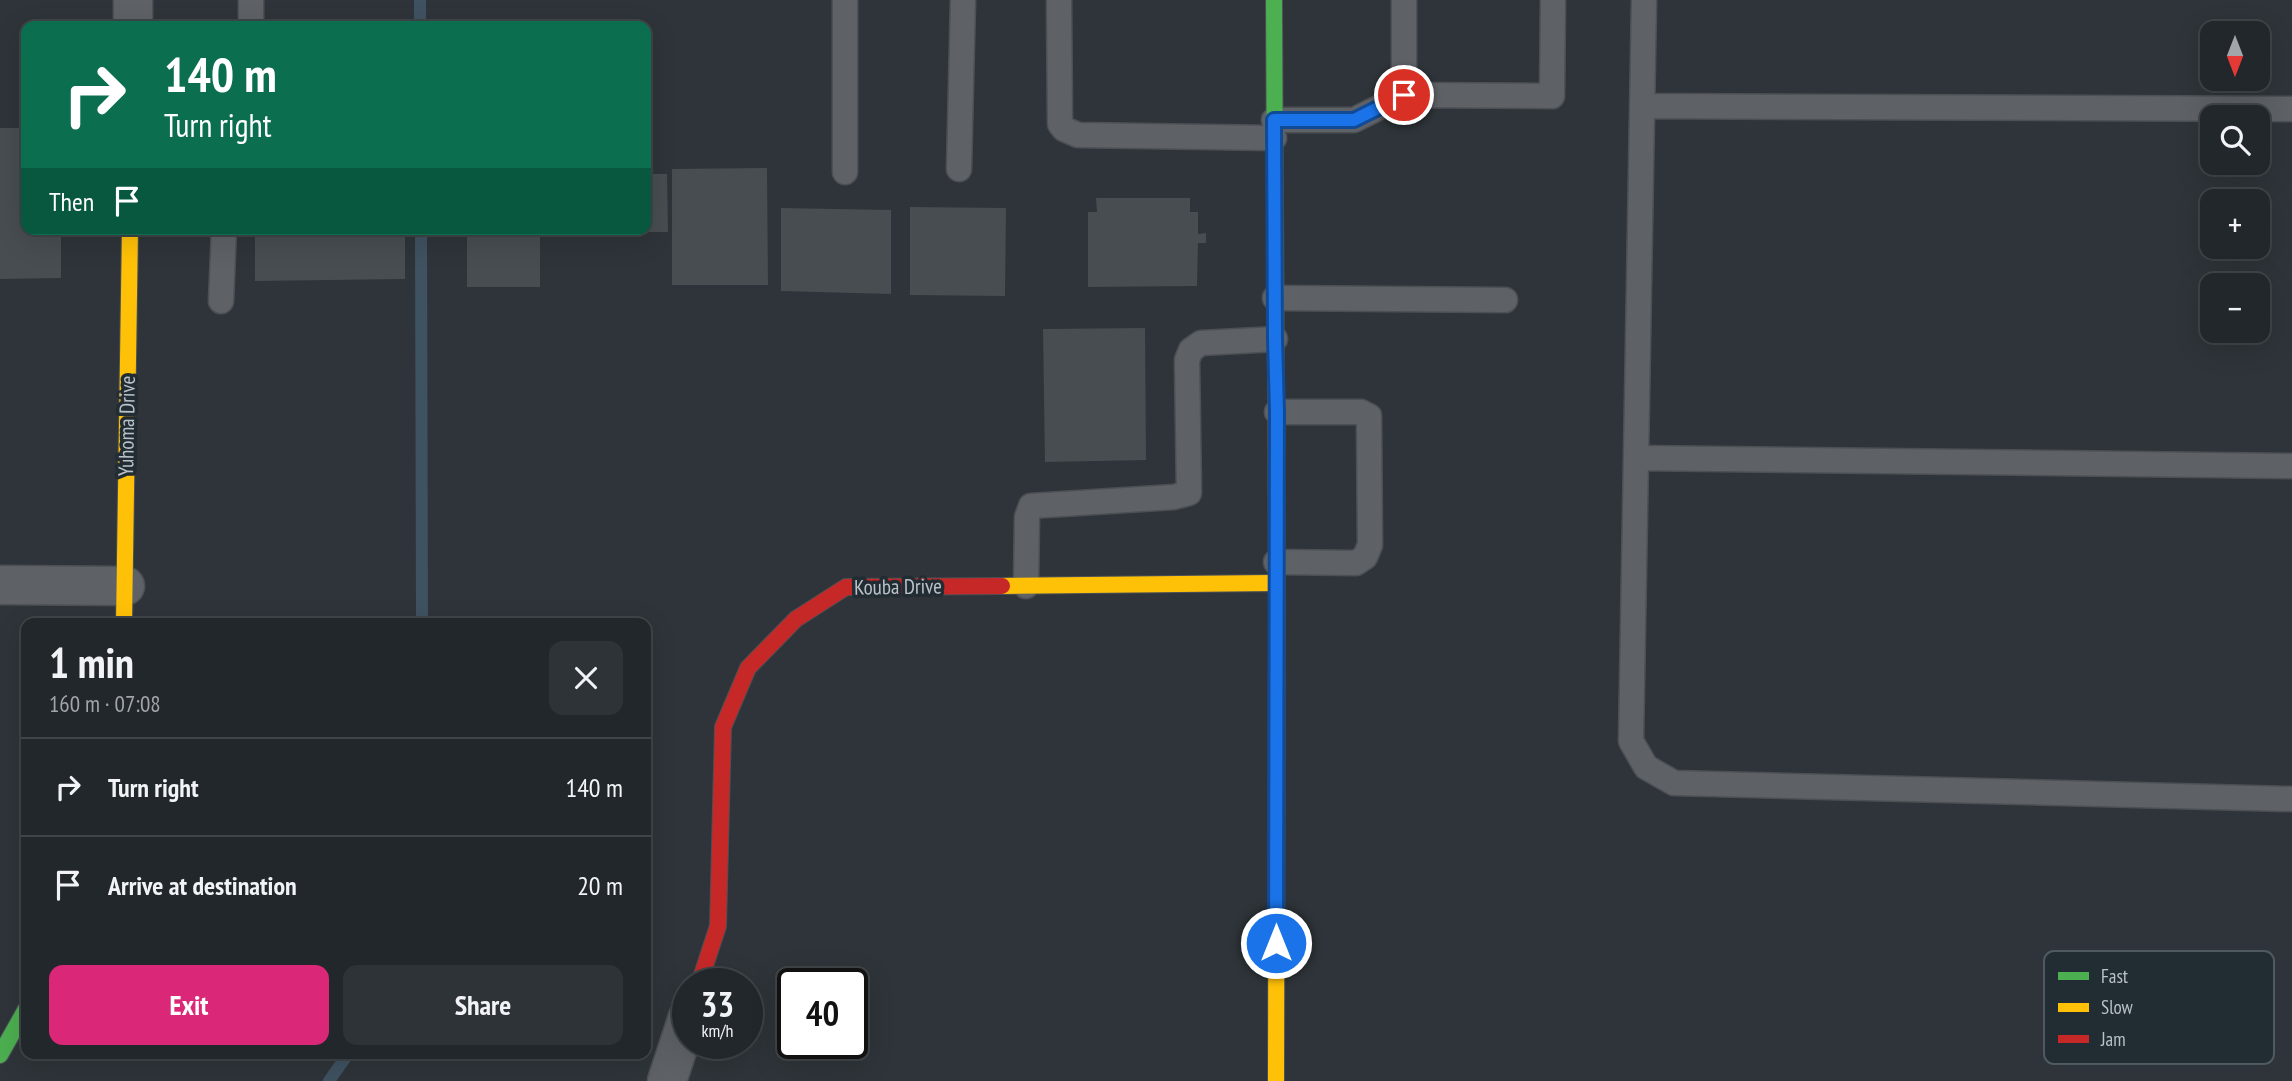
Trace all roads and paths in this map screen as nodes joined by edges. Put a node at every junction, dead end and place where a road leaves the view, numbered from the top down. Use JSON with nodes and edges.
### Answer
{"nodes":[{"id":1,"x":133,"y":0,"type":"edge"},
{"id":2,"x":251,"y":0,"type":"edge"},
{"id":3,"x":845,"y":0,"type":"edge"},
{"id":4,"x":963,"y":0,"type":"edge"},
{"id":5,"x":1059,"y":0,"type":"edge"},
{"id":6,"x":1274,"y":0,"type":"edge"},
{"id":7,"x":1404,"y":0,"type":"edge"},
{"id":8,"x":1553,"y":0,"type":"edge"},
{"id":9,"x":1644,"y":0,"type":"edge"},
{"id":10,"x":133,"y":21,"type":"edge"},
{"id":11,"x":251,"y":21,"type":"edge"},
{"id":12,"x":1404,"y":95,"type":"junction"},
{"id":13,"x":1642,"y":106,"type":"junction"},
{"id":14,"x":2292,"y":109,"type":"edge"},
{"id":15,"x":1274,"y":129,"type":"junction"},
{"id":16,"x":959,"y":169,"type":"dead end"},
{"id":17,"x":845,"y":172,"type":"dead end"},
{"id":18,"x":130,"y":235,"type":"edge"},
{"id":19,"x":224,"y":235,"type":"edge"},
{"id":20,"x":1275,"y":298,"type":"junction"},
{"id":21,"x":1505,"y":300,"type":"dead end"},
{"id":22,"x":221,"y":301,"type":"dead end"},
{"id":23,"x":1275,"y":339,"type":"junction"},
{"id":24,"x":1277,"y":412,"type":"junction"},
{"id":25,"x":1636,"y":458,"type":"junction"},
{"id":26,"x":2292,"y":466,"type":"edge"},
{"id":27,"x":1276,"y":573,"type":"junction"},
{"id":28,"x":0,"y":585,"type":"edge"},
{"id":29,"x":125,"y":586,"type":"junction"},
{"id":30,"x":1026,"y":586,"type":"junction"},
{"id":31,"x":124,"y":618,"type":"edge"},
{"id":32,"x":2292,"y":799,"type":"edge"},
{"id":33,"x":704,"y":968,"type":"edge"},
{"id":34,"x":21,"y":1018,"type":"edge"},
{"id":35,"x":0,"y":1055,"type":"edge"},
{"id":36,"x":674,"y":1059,"type":"edge"},
{"id":37,"x":667,"y":1081,"type":"edge"},
{"id":38,"x":1276,"y":1081,"type":"edge"}],
"edges":[{"from":1,"to":10,"type":"street"},
{"from":2,"to":11,"type":"lane"},
{"from":3,"to":17,"type":"lane"},
{"from":4,"to":16,"type":"lane"},
{"from":5,"to":15,"type":"lane"},
{"from":6,"to":15,"type":"street"},
{"from":7,"to":12,"type":"lane"},
{"from":8,"to":12,"type":"lane"},
{"from":9,"to":13,"type":"lane"},
{"from":12,"to":15,"type":"lane"},
{"from":13,"to":14,"type":"lane"},
{"from":13,"to":25,"type":"lane"},
{"from":15,"to":20,"type":"street"},
{"from":18,"to":29,"type":"street","name":"Yuhoma Drive"},
{"from":19,"to":22,"type":"lane"},
{"from":20,"to":21,"type":"lane"},
{"from":20,"to":23,"type":"street"},
{"from":23,"to":24,"type":"street"},
{"from":23,"to":30,"type":"lane"},
{"from":24,"to":27,"type":"street"},
{"from":24,"to":27,"type":"lane"},
{"from":25,"to":26,"type":"lane"},
{"from":25,"to":32,"type":"lane"},
{"from":27,"to":30,"type":"street","name":"Kouba Drive"},
{"from":27,"to":38,"type":"street"},
{"from":28,"to":29,"type":"street"},
{"from":29,"to":31,"type":"street","name":"Yuhoma Drive"},
{"from":30,"to":33,"type":"street","name":"Kouba Drive"},
{"from":34,"to":35,"type":"street"},
{"from":36,"to":37,"type":"street"}]}
